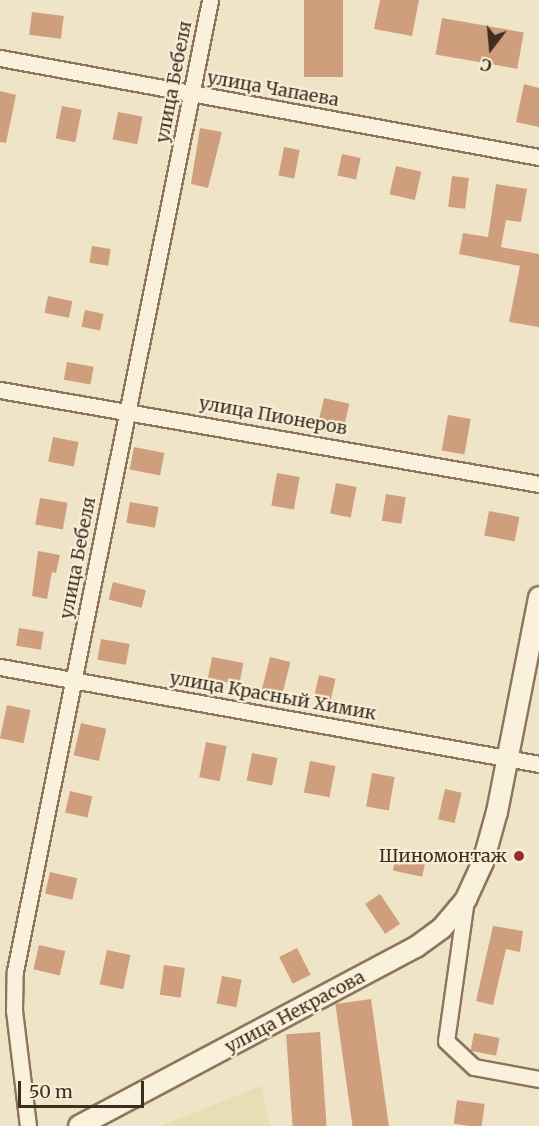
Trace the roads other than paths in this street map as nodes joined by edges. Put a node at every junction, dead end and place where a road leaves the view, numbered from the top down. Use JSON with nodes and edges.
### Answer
{"nodes":[{"id":1,"x":210,"y":0,"type":"edge"},
{"id":2,"x":0,"y":58,"type":"edge"},
{"id":3,"x":191,"y":93,"type":"junction"},
{"id":4,"x":539,"y":157,"type":"edge"},
{"id":5,"x":0,"y":390,"type":"edge"},
{"id":6,"x":128,"y":410,"type":"junction"},
{"id":7,"x":539,"y":484,"type":"edge"},
{"id":8,"x":539,"y":597,"type":"edge"},
{"id":9,"x":0,"y":668,"type":"edge"},
{"id":10,"x":73,"y":680,"type":"junction"},
{"id":11,"x":507,"y":758,"type":"junction"},
{"id":12,"x":539,"y":764,"type":"edge"},
{"id":13,"x":465,"y":899,"type":"junction"},
{"id":14,"x":7,"y":1009,"type":"edge"},
{"id":15,"x":539,"y":1079,"type":"edge"},
{"id":16,"x":28,"y":1126,"type":"edge"},
{"id":17,"x":79,"y":1126,"type":"edge"}],
"edges":[{"from":1,"to":3,"type":"street","name":"улица Бебеля"},
{"from":2,"to":3,"type":"street","name":"улица Чапаева"},
{"from":3,"to":4,"type":"street","name":"улица Чапаева"},
{"from":3,"to":6,"type":"street","name":"улица Бебеля"},
{"from":5,"to":6,"type":"street","name":"улица Пионеров"},
{"from":6,"to":7,"type":"street","name":"улица Пионеров"},
{"from":6,"to":10,"type":"street","name":"улица Бебеля"},
{"from":8,"to":11,"type":"street","name":"улица Некрасова"},
{"from":9,"to":10,"type":"street","name":"улица Красный Химик"},
{"from":10,"to":11,"type":"street","name":"улица Красный Химик"},
{"from":10,"to":14,"type":"street","name":"улица Бебеля"},
{"from":11,"to":12,"type":"street","name":"улица Красный Химик"},
{"from":11,"to":13,"type":"street","name":"улица Некрасова"},
{"from":13,"to":15,"type":"street","name":"улица Некрасова"},
{"from":13,"to":17,"type":"street","name":"улица Некрасова"},
{"from":14,"to":16,"type":"street","name":"улица Бебеля"}]}
